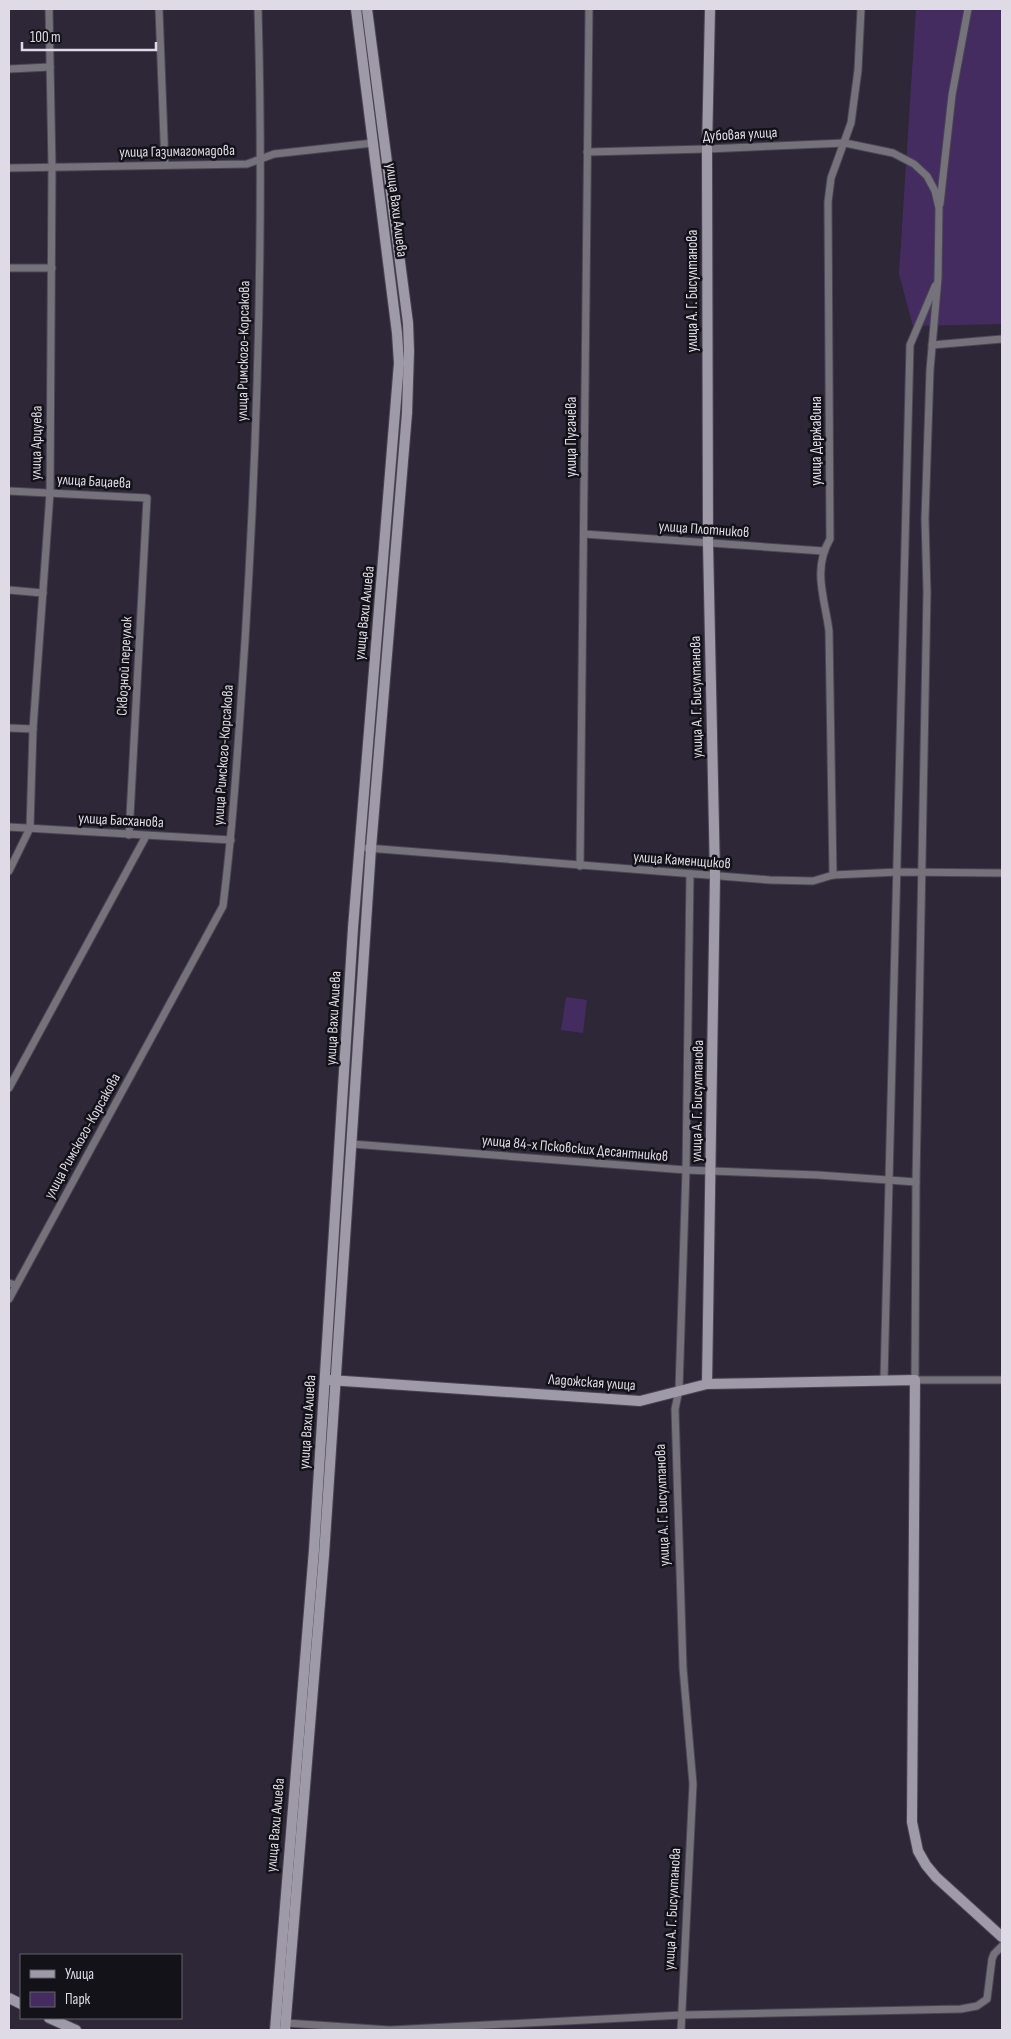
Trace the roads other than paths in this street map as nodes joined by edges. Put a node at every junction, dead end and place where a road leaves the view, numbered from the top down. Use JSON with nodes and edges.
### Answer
{"nodes":[{"id":1,"x":49,"y":9,"type":"edge"},
{"id":2,"x":159,"y":9,"type":"edge"},
{"id":3,"x":258,"y":9,"type":"edge"},
{"id":4,"x":356,"y":9,"type":"edge"},
{"id":5,"x":367,"y":9,"type":"edge"},
{"id":6,"x":589,"y":9,"type":"edge"},
{"id":7,"x":710,"y":9,"type":"edge"},
{"id":8,"x":861,"y":9,"type":"edge"},
{"id":9,"x":968,"y":9,"type":"edge"},
{"id":10,"x":50,"y":66,"type":"junction"},
{"id":11,"x":9,"y":69,"type":"edge"},
{"id":12,"x":373,"y":143,"type":"junction"},
{"id":13,"x":845,"y":143,"type":"junction"},
{"id":14,"x":707,"y":150,"type":"junction"},
{"id":15,"x":587,"y":152,"type":"junction"},
{"id":16,"x":261,"y":158,"type":"junction"},
{"id":17,"x":165,"y":165,"type":"junction"},
{"id":18,"x":52,"y":167,"type":"junction"},
{"id":19,"x":9,"y":168,"type":"edge"},
{"id":20,"x":939,"y":208,"type":"junction"},
{"id":21,"x":9,"y":268,"type":"edge"},
{"id":22,"x":52,"y":268,"type":"junction"},
{"id":23,"x":938,"y":278,"type":"junction"},
{"id":24,"x":1002,"y":339,"type":"edge"},
{"id":25,"x":932,"y":345,"type":"junction"},
{"id":26,"x":9,"y":491,"type":"edge"},
{"id":27,"x":50,"y":493,"type":"junction"},
{"id":28,"x":147,"y":498,"type":"joint"},
{"id":29,"x":584,"y":534,"type":"junction"},
{"id":30,"x":708,"y":543,"type":"junction"},
{"id":31,"x":822,"y":551,"type":"junction"},
{"id":32,"x":9,"y":590,"type":"edge"},
{"id":33,"x":43,"y":592,"type":"junction"},
{"id":34,"x":9,"y":728,"type":"edge"},
{"id":35,"x":33,"y":729,"type":"junction"},
{"id":36,"x":9,"y":827,"type":"edge"},
{"id":37,"x":30,"y":828,"type":"junction"},
{"id":38,"x":129,"y":835,"type":"junction"},
{"id":39,"x":146,"y":836,"type":"junction"},
{"id":40,"x":232,"y":840,"type":"junction"},
{"id":41,"x":360,"y":847,"type":"junction"},
{"id":42,"x":371,"y":848,"type":"junction"},
{"id":43,"x":580,"y":866,"type":"junction"},
{"id":44,"x":9,"y":871,"type":"edge"},
{"id":45,"x":898,"y":872,"type":"junction"},
{"id":46,"x":922,"y":872,"type":"junction"},
{"id":47,"x":1002,"y":873,"type":"edge"},
{"id":48,"x":690,"y":874,"type":"junction"},
{"id":49,"x":834,"y":875,"type":"junction"},
{"id":50,"x":715,"y":876,"type":"junction"},
{"id":51,"x":9,"y":1088,"type":"edge"},
{"id":52,"x":352,"y":1144,"type":"junction"},
{"id":53,"x":686,"y":1170,"type":"junction"},
{"id":54,"x":712,"y":1171,"type":"junction"},
{"id":55,"x":890,"y":1180,"type":"junction"},
{"id":56,"x":916,"y":1182,"type":"junction"},
{"id":57,"x":12,"y":1284,"type":"edge"},
{"id":58,"x":9,"y":1298,"type":"edge"},
{"id":59,"x":884,"y":1380,"type":"junction"},
{"id":60,"x":916,"y":1380,"type":"junction"},
{"id":61,"x":1002,"y":1380,"type":"edge"},
{"id":62,"x":330,"y":1381,"type":"junction"},
{"id":63,"x":707,"y":1384,"type":"junction"},
{"id":64,"x":679,"y":1390,"type":"junction"},
{"id":65,"x":1002,"y":1937,"type":"edge"},
{"id":66,"x":1002,"y":1946,"type":"edge"},
{"id":67,"x":682,"y":2015,"type":"junction"},
{"id":68,"x":51,"y":2019,"type":"edge"},
{"id":69,"x":286,"y":2026,"type":"edge"},
{"id":70,"x":76,"y":2030,"type":"edge"},
{"id":71,"x":275,"y":2030,"type":"edge"},
{"id":72,"x":681,"y":2030,"type":"edge"}],
"edges":[{"from":1,"to":10,"type":"street","name":"улица Арцуева"},
{"from":2,"to":17,"type":"street"},
{"from":3,"to":16,"type":"street","name":"улица Римского-Корсакова"},
{"from":4,"to":12,"type":"main road","name":"улица Вахи Алиева"},
{"from":5,"to":42,"type":"main road","name":"улица Вахи Алиева"},
{"from":6,"to":15,"type":"street","name":"улица Пугачёва"},
{"from":7,"to":14,"type":"main road","name":"улица А. Г. Бисултанова"},
{"from":8,"to":13,"type":"street","name":"улица Державина"},
{"from":9,"to":20,"type":"street"},
{"from":10,"to":11,"type":"street"},
{"from":10,"to":18,"type":"street","name":"улица Арцуева"},
{"from":12,"to":16,"type":"street","name":"улица Газимагомадова"},
{"from":12,"to":41,"type":"main road","name":"улица Вахи Алиева"},
{"from":13,"to":14,"type":"street","name":"Дубовая улица"},
{"from":13,"to":20,"type":"street","name":"Дубовая улица"},
{"from":13,"to":31,"type":"street","name":"улица Державина"},
{"from":14,"to":15,"type":"street","name":"Дубовая улица"},
{"from":14,"to":30,"type":"main road","name":"улица А. Г. Бисултанова"},
{"from":15,"to":29,"type":"street","name":"улица Пугачёва"},
{"from":16,"to":17,"type":"street","name":"улица Газимагомадова"},
{"from":16,"to":40,"type":"street","name":"улица Римского-Корсакова"},
{"from":17,"to":18,"type":"street","name":"улица Газимагомадова"},
{"from":18,"to":19,"type":"street","name":"улица Газимагомадова"},
{"from":18,"to":22,"type":"street","name":"улица Арцуева"},
{"from":20,"to":23,"type":"street"},
{"from":21,"to":22,"type":"street"},
{"from":22,"to":27,"type":"street","name":"улица Арцуева"},
{"from":23,"to":25,"type":"street"},
{"from":23,"to":45,"type":"street"},
{"from":24,"to":25,"type":"street"},
{"from":25,"to":46,"type":"street"},
{"from":26,"to":27,"type":"street","name":"улица Бацаева"},
{"from":27,"to":28,"type":"street","name":"улица Бацаева"},
{"from":27,"to":33,"type":"street","name":"улица Арцуева"},
{"from":28,"to":38,"type":"street","name":"Сквозной переулок"},
{"from":29,"to":30,"type":"street","name":"улица Плотников"},
{"from":29,"to":43,"type":"street","name":"улица Пугачёва"},
{"from":30,"to":31,"type":"street","name":"улица Плотников"},
{"from":30,"to":50,"type":"main road","name":"улица А. Г. Бисултанова"},
{"from":31,"to":49,"type":"street","name":"улица Державина"},
{"from":32,"to":33,"type":"street"},
{"from":33,"to":35,"type":"street","name":"улица Арцуева"},
{"from":34,"to":35,"type":"street"},
{"from":35,"to":37,"type":"street","name":"улица Арцуева"},
{"from":36,"to":37,"type":"street","name":"улица Басханова"},
{"from":37,"to":38,"type":"street","name":"улица Басханова"},
{"from":37,"to":44,"type":"street","name":"улица Арцуева"},
{"from":38,"to":39,"type":"street","name":"улица Басханова"},
{"from":39,"to":40,"type":"street","name":"улица Басханова"},
{"from":39,"to":51,"type":"street"},
{"from":40,"to":57,"type":"street","name":"улица Римского-Корсакова"},
{"from":41,"to":42,"type":"street","name":"улица Каменщиков"},
{"from":41,"to":62,"type":"main road","name":"улица Вахи Алиева"},
{"from":42,"to":43,"type":"street","name":"улица Каменщиков"},
{"from":42,"to":52,"type":"main road","name":"улица Вахи Алиева"},
{"from":43,"to":48,"type":"street","name":"улица Каменщиков"},
{"from":45,"to":46,"type":"street","name":"улица Каменщиков"},
{"from":45,"to":49,"type":"street","name":"улица Каменщиков"},
{"from":45,"to":55,"type":"street"},
{"from":46,"to":47,"type":"street","name":"улица Каменщиков"},
{"from":46,"to":56,"type":"street"},
{"from":48,"to":50,"type":"street","name":"улица Каменщиков"},
{"from":48,"to":53,"type":"street","name":"улица А. Г. Бисултанова"},
{"from":49,"to":50,"type":"street","name":"улица Каменщиков"},
{"from":50,"to":54,"type":"main road","name":"улица А. Г. Бисултанова"},
{"from":52,"to":53,"type":"street","name":"улица 84-х Псковских Десантников"},
{"from":52,"to":62,"type":"main road","name":"улица Вахи Алиева"},
{"from":53,"to":54,"type":"street","name":"улица 84-х Псковских Десантников"},
{"from":53,"to":64,"type":"street","name":"улица А. Г. Бисултанова"},
{"from":54,"to":55,"type":"street","name":"улица 84-х Псковских Десантников"},
{"from":54,"to":63,"type":"main road","name":"улица А. Г. Бисултанова"},
{"from":55,"to":56,"type":"street","name":"улица 84-х Псковских Десантников"},
{"from":55,"to":59,"type":"street"},
{"from":56,"to":60,"type":"street"},
{"from":57,"to":58,"type":"street","name":"улица Римского-Корсакова"},
{"from":59,"to":60,"type":"main road","name":"Ладожская улица"},
{"from":59,"to":63,"type":"main road","name":"Ладожская улица"},
{"from":60,"to":61,"type":"street"},
{"from":60,"to":65,"type":"main road"},
{"from":62,"to":64,"type":"main road","name":"Ладожская улица"},
{"from":62,"to":69,"type":"main road","name":"улица Вахи Алиева"},
{"from":62,"to":71,"type":"main road","name":"улица Вахи Алиева"},
{"from":63,"to":64,"type":"main road","name":"Ладожская улица"},
{"from":64,"to":67,"type":"street","name":"улица А. Г. Бисултанова"},
{"from":66,"to":67,"type":"street"},
{"from":67,"to":69,"type":"street"},
{"from":67,"to":72,"type":"street","name":"улица А. Г. Бисултанова"},
{"from":68,"to":70,"type":"main road"}]}
